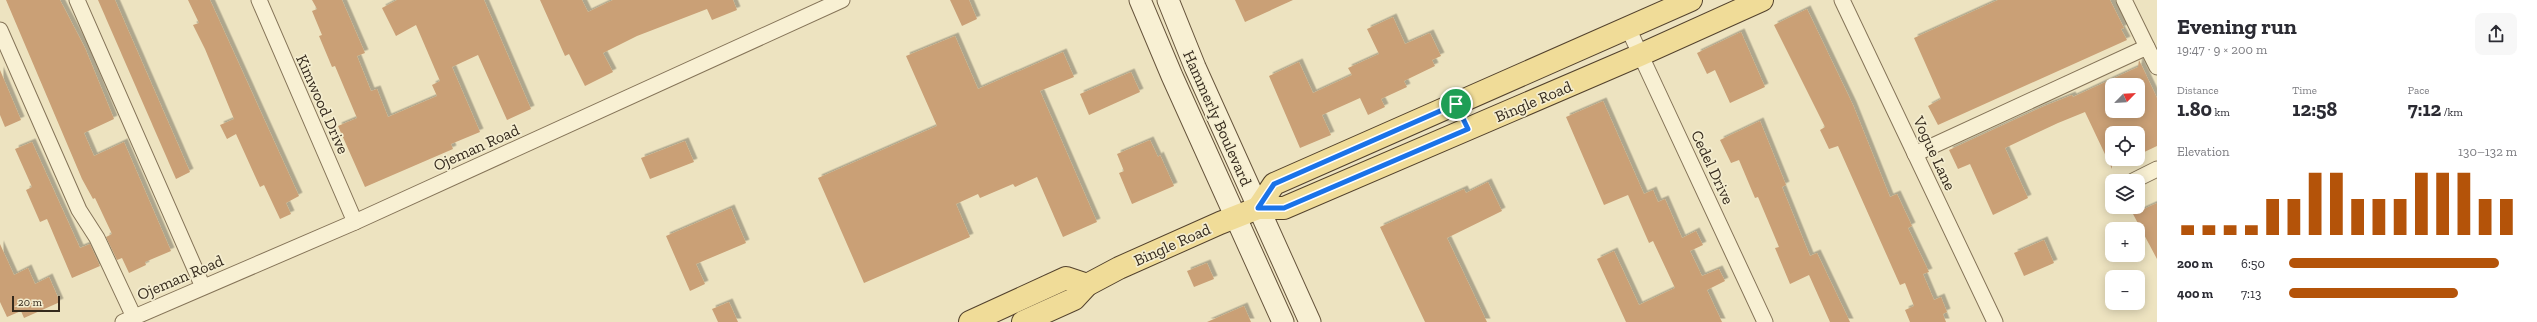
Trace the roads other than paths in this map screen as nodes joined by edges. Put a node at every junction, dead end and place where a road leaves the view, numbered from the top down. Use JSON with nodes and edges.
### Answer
{"nodes":[{"id":1,"x":77,"y":0,"type":"edge"},
{"id":2,"x":259,"y":0,"type":"edge"},
{"id":3,"x":842,"y":0,"type":"edge"},
{"id":4,"x":1140,"y":0,"type":"edge"},
{"id":5,"x":1168,"y":0,"type":"edge"},
{"id":6,"x":1691,"y":0,"type":"edge"},
{"id":7,"x":1762,"y":0,"type":"edge"},
{"id":8,"x":1842,"y":0,"type":"edge"},
{"id":9,"x":2124,"y":0,"type":"edge"},
{"id":10,"x":1628,"y":28,"type":"junction"},
{"id":11,"x":0,"y":30,"type":"edge"},
{"id":12,"x":2147,"y":47,"type":"junction"},
{"id":13,"x":1640,"y":55,"type":"junction"},
{"id":14,"x":2157,"y":67,"type":"edge"},
{"id":15,"x":1456,"y":104,"type":"junction"},
{"id":16,"x":1468,"y":129,"type":"junction"},
{"id":17,"x":1915,"y":154,"type":"junction"},
{"id":18,"x":2157,"y":169,"type":"edge"},
{"id":19,"x":2145,"y":175,"type":"edge"},
{"id":20,"x":1258,"y":208,"type":"junction"},
{"id":21,"x":1235,"y":217,"type":"junction"},
{"id":22,"x":355,"y":222,"type":"junction"},
{"id":23,"x":1087,"y":285,"type":"junction"},
{"id":24,"x":203,"y":287,"type":"junction"},
{"id":25,"x":1007,"y":314,"type":"edge"},
{"id":26,"x":128,"y":319,"type":"edge"},
{"id":27,"x":970,"y":322,"type":"edge"},
{"id":28,"x":1024,"y":322,"type":"edge"},
{"id":29,"x":1282,"y":322,"type":"edge"},
{"id":30,"x":1310,"y":322,"type":"edge"},
{"id":31,"x":1765,"y":322,"type":"edge"},
{"id":32,"x":1995,"y":322,"type":"edge"}],
"edges":[{"from":1,"to":24,"type":"street"},
{"from":2,"to":22,"type":"street","name":"Kimwood Drive"},
{"from":3,"to":22,"type":"street","name":"Ojeman Road"},
{"from":4,"to":21,"type":"main road","name":"Hammerly Boulevard"},
{"from":5,"to":20,"type":"main road","name":"Hammerly Boulevard"},
{"from":6,"to":10,"type":"main road","name":"Bingle Road"},
{"from":7,"to":13,"type":"main road","name":"Bingle Road"},
{"from":8,"to":17,"type":"street","name":"Vogue Lane"},
{"from":9,"to":12,"type":"street"},
{"from":10,"to":13,"type":"street","name":"Cedel Drive"},
{"from":10,"to":15,"type":"main road","name":"Bingle Road"},
{"from":11,"to":26,"type":"street"},
{"from":12,"to":14,"type":"street"},
{"from":12,"to":17,"type":"street"},
{"from":13,"to":16,"type":"main road","name":"Bingle Road"},
{"from":13,"to":31,"type":"street","name":"Cedel Drive"},
{"from":15,"to":16,"type":"main road"},
{"from":15,"to":20,"type":"main road","name":"Bingle Road"},
{"from":16,"to":20,"type":"main road","name":"Bingle Road"},
{"from":17,"to":32,"type":"street","name":"Vogue Lane"},
{"from":18,"to":19,"type":"street"},
{"from":20,"to":21,"type":"main road","name":"Bingle Road"},
{"from":20,"to":30,"type":"main road","name":"Hammerly Boulevard"},
{"from":21,"to":23,"type":"main road","name":"Bingle Road"},
{"from":21,"to":29,"type":"main road","name":"Hammerly Boulevard"},
{"from":22,"to":24,"type":"street","name":"Ojeman Road"},
{"from":23,"to":25,"type":"main road"},
{"from":23,"to":28,"type":"main road","name":"Bingle Road"},
{"from":24,"to":26,"type":"street","name":"Ojeman Road"},
{"from":25,"to":27,"type":"main road"}]}
